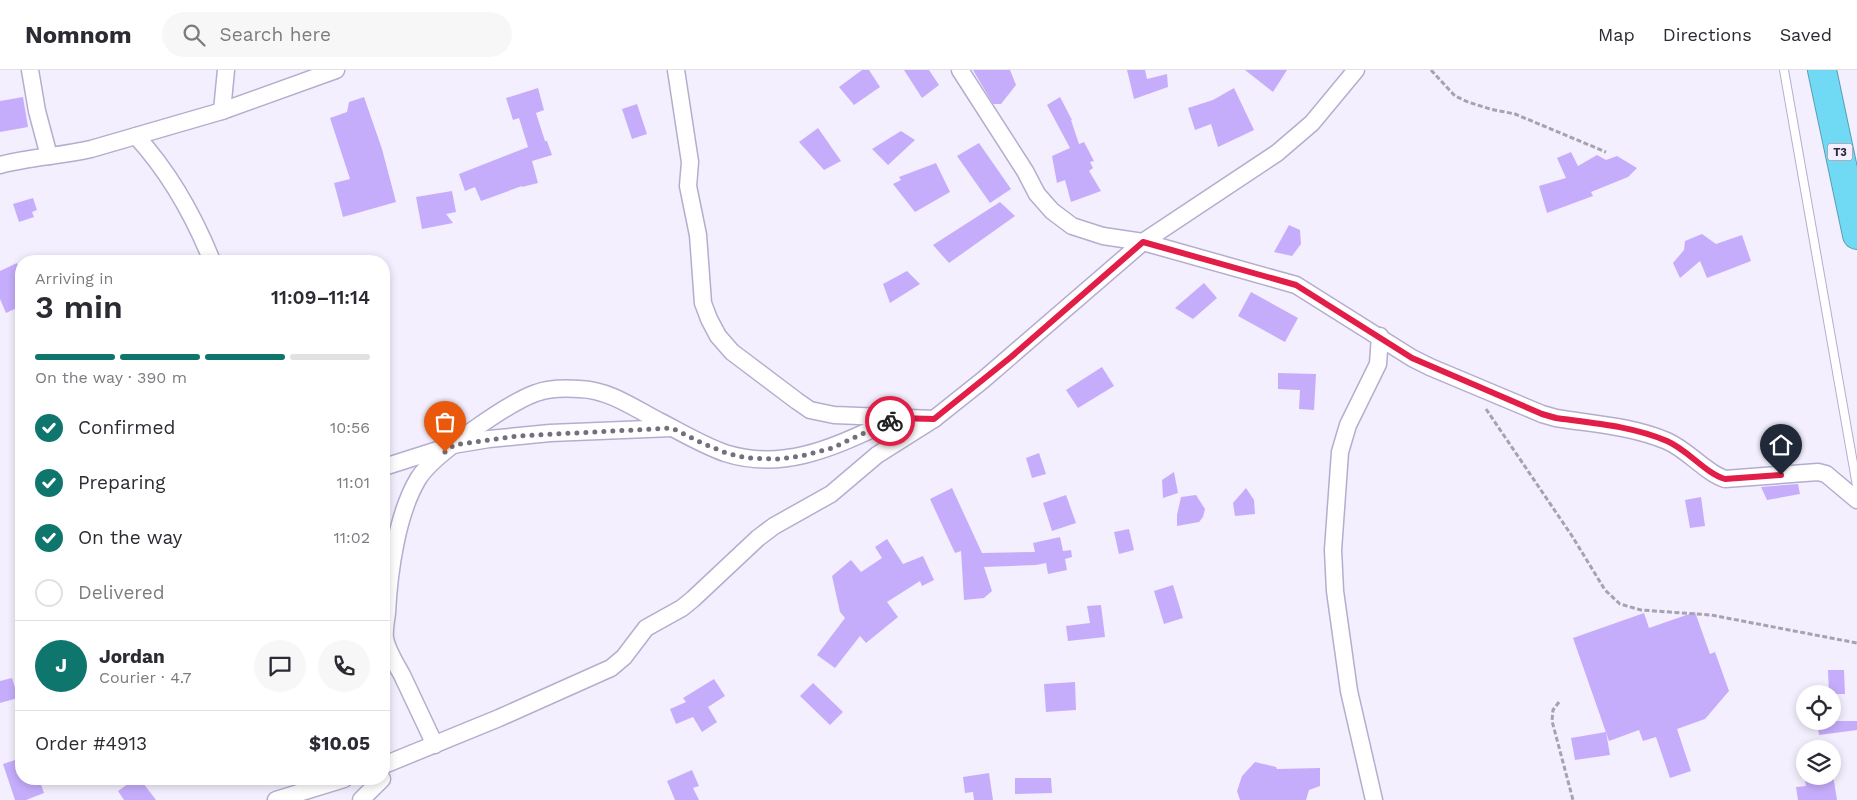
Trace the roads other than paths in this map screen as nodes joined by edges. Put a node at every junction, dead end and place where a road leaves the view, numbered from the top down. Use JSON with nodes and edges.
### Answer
{"nodes":[{"id":1,"x":30,"y":70,"type":"edge"},
{"id":2,"x":226,"y":70,"type":"edge"},
{"id":3,"x":336,"y":70,"type":"edge"},
{"id":4,"x":676,"y":70,"type":"edge"},
{"id":5,"x":960,"y":70,"type":"edge"},
{"id":6,"x":1356,"y":70,"type":"edge"},
{"id":7,"x":1784,"y":70,"type":"edge"},
{"id":8,"x":1822,"y":70,"type":"edge"},
{"id":9,"x":222,"y":110,"type":"junction"},
{"id":10,"x":136,"y":136,"type":"junction"},
{"id":11,"x":49,"y":156,"type":"junction"},
{"id":12,"x":0,"y":165,"type":"edge"},
{"id":13,"x":1857,"y":234,"type":"edge"},
{"id":14,"x":1143,"y":242,"type":"junction"},
{"id":15,"x":209,"y":255,"type":"edge"},
{"id":16,"x":1380,"y":336,"type":"junction"},
{"id":17,"x":896,"y":418,"type":"junction"},
{"id":18,"x":934,"y":419,"type":"junction"},
{"id":19,"x":672,"y":428,"type":"junction"},
{"id":20,"x":454,"y":445,"type":"junction"},
{"id":21,"x":390,"y":465,"type":"edge"},
{"id":22,"x":1857,"y":486,"type":"edge"},
{"id":23,"x":1857,"y":500,"type":"edge"},
{"id":24,"x":390,"y":583,"type":"edge"},
{"id":25,"x":390,"y":648,"type":"edge"},
{"id":26,"x":435,"y":745,"type":"junction"},
{"id":27,"x":390,"y":763,"type":"edge"},
{"id":28,"x":325,"y":785,"type":"edge"},
{"id":29,"x":376,"y":785,"type":"edge"},
{"id":30,"x":276,"y":800,"type":"edge"},
{"id":31,"x":361,"y":800,"type":"edge"},
{"id":32,"x":1374,"y":800,"type":"edge"}],
"edges":[{"from":1,"to":11,"type":"street"},
{"from":2,"to":9,"type":"street"},
{"from":3,"to":9,"type":"street"},
{"from":4,"to":17,"type":"street"},
{"from":5,"to":14,"type":"street"},
{"from":6,"to":14,"type":"street"},
{"from":7,"to":22,"type":"lane"},
{"from":8,"to":13,"type":"highway","number":"T3"},
{"from":9,"to":10,"type":"street"},
{"from":10,"to":11,"type":"street"},
{"from":10,"to":15,"type":"street"},
{"from":11,"to":12,"type":"street"},
{"from":14,"to":16,"type":"street"},
{"from":14,"to":18,"type":"street"},
{"from":16,"to":23,"type":"street"},
{"from":16,"to":32,"type":"street"},
{"from":17,"to":18,"type":"street"},
{"from":17,"to":19,"type":"street"},
{"from":18,"to":26,"type":"street"},
{"from":19,"to":20,"type":"street"},
{"from":19,"to":20,"type":"street"},
{"from":20,"to":21,"type":"street"},
{"from":20,"to":24,"type":"street"},
{"from":25,"to":26,"type":"street"},
{"from":26,"to":27,"type":"street"},
{"from":28,"to":30,"type":"street"},
{"from":29,"to":31,"type":"street"}]}
